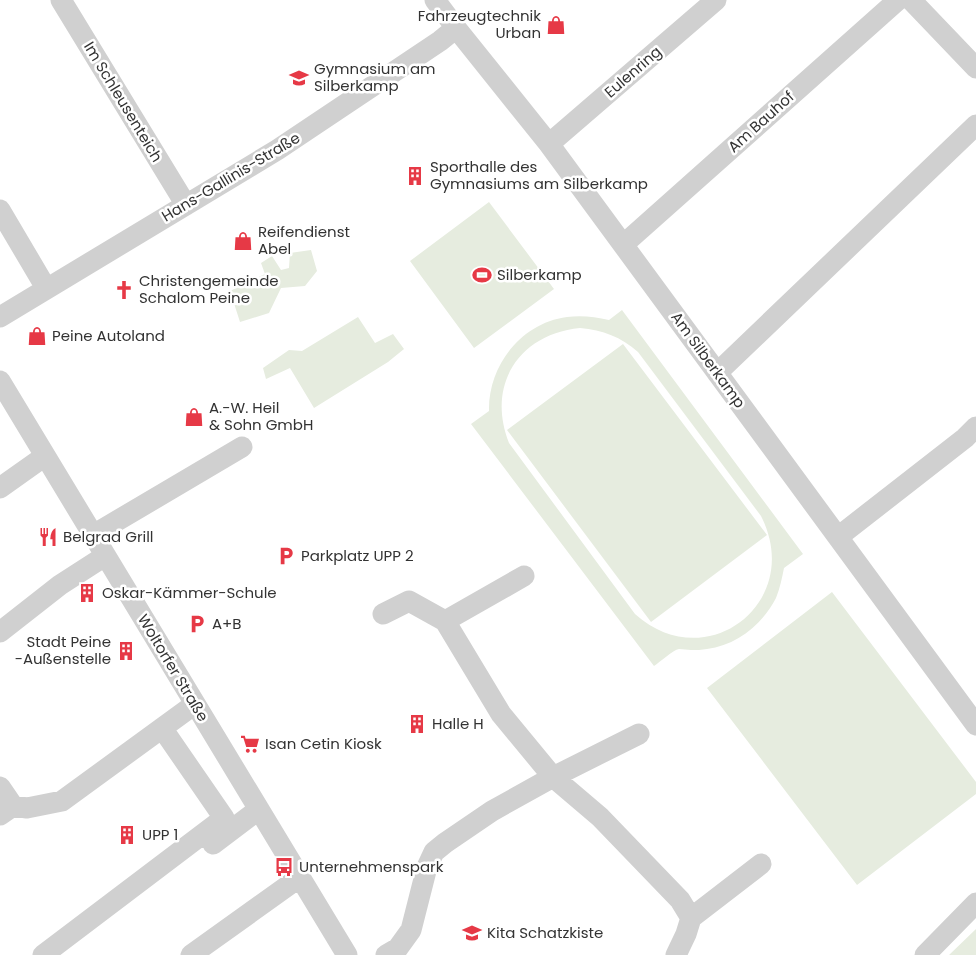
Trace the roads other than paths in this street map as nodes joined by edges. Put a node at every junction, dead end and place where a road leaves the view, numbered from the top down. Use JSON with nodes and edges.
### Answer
{"nodes":[{"id":1,"x":61,"y":0,"type":"edge"},
{"id":2,"x":436,"y":0,"type":"edge"},
{"id":3,"x":716,"y":0,"type":"edge"},
{"id":4,"x":898,"y":0,"type":"edge"},
{"id":5,"x":911,"y":0,"type":"edge"},
{"id":6,"x":456,"y":28,"type":"junction"},
{"id":7,"x":976,"y":68,"type":"edge"},
{"id":8,"x":976,"y":125,"type":"edge"},
{"id":9,"x":549,"y":144,"type":"junction"},
{"id":10,"x":186,"y":205,"type":"junction"},
{"id":11,"x":0,"y":210,"type":"edge"},
{"id":12,"x":624,"y":244,"type":"junction"},
{"id":13,"x":46,"y":288,"type":"junction"},
{"id":14,"x":0,"y":317,"type":"edge"},
{"id":15,"x":717,"y":373,"type":"junction"},
{"id":16,"x":0,"y":381,"type":"edge"},
{"id":17,"x":976,"y":427,"type":"edge"},
{"id":18,"x":242,"y":447,"type":"dead end"},
{"id":19,"x":45,"y":456,"type":"junction"},
{"id":20,"x":0,"y":488,"type":"edge"},
{"id":21,"x":93,"y":535,"type":"junction"},
{"id":22,"x":838,"y":536,"type":"junction"},
{"id":23,"x":105,"y":556,"type":"junction"},
{"id":24,"x":524,"y":576,"type":"dead end"},
{"id":25,"x":383,"y":614,"type":"dead end"},
{"id":26,"x":445,"y":621,"type":"junction"},
{"id":27,"x":0,"y":632,"type":"edge"},
{"id":28,"x":195,"y":704,"type":"junction"},
{"id":29,"x":976,"y":724,"type":"edge"},
{"id":30,"x":162,"y":728,"type":"junction"},
{"id":31,"x":639,"y":734,"type":"dead end"},
{"id":32,"x":553,"y":777,"type":"junction"},
{"id":33,"x":0,"y":787,"type":"edge"},
{"id":34,"x":7,"y":810,"type":"edge"},
{"id":35,"x":258,"y":810,"type":"junction"},
{"id":36,"x":761,"y":864,"type":"dead end"},
{"id":37,"x":300,"y":876,"type":"junction"},
{"id":38,"x":976,"y":903,"type":"edge"},
{"id":39,"x":690,"y":918,"type":"junction"},
{"id":40,"x":43,"y":955,"type":"edge"},
{"id":41,"x":66,"y":955,"type":"edge"},
{"id":42,"x":191,"y":955,"type":"edge"},
{"id":43,"x":347,"y":955,"type":"edge"},
{"id":44,"x":386,"y":955,"type":"edge"},
{"id":45,"x":676,"y":955,"type":"edge"},
{"id":46,"x":925,"y":955,"type":"edge"}],
"edges":[{"from":1,"to":10,"type":"street","name":"Im Schleusenteich"},
{"from":2,"to":6,"type":"street","name":"Am Silberkamp"},
{"from":3,"to":9,"type":"street","name":"Eulenring"},
{"from":4,"to":12,"type":"street","name":"Am Bauhof"},
{"from":5,"to":7,"type":"street"},
{"from":6,"to":9,"type":"street","name":"Am Silberkamp"},
{"from":6,"to":10,"type":"street","name":"Hans-Gallinis-Straße"},
{"from":8,"to":15,"type":"street"},
{"from":9,"to":12,"type":"street","name":"Am Silberkamp"},
{"from":10,"to":13,"type":"street","name":"Hans-Gallinis-Straße"},
{"from":11,"to":13,"type":"street"},
{"from":12,"to":15,"type":"street","name":"Am Silberkamp"},
{"from":13,"to":14,"type":"street","name":"Hans-Gallinis-Straße"},
{"from":15,"to":22,"type":"street","name":"Am Silberkamp"},
{"from":16,"to":19,"type":"street","name":"Woltorfer Straße"},
{"from":17,"to":22,"type":"street"},
{"from":18,"to":21,"type":"street"},
{"from":19,"to":20,"type":"street"},
{"from":19,"to":21,"type":"street","name":"Woltorfer Straße"},
{"from":21,"to":23,"type":"street","name":"Woltorfer Straße"},
{"from":22,"to":29,"type":"street","name":"Am Silberkamp"},
{"from":23,"to":27,"type":"street"},
{"from":23,"to":28,"type":"street","name":"Woltorfer Straße"},
{"from":24,"to":26,"type":"street"},
{"from":25,"to":26,"type":"street"},
{"from":26,"to":32,"type":"street"},
{"from":28,"to":30,"type":"street"},
{"from":28,"to":35,"type":"street","name":"Woltorfer Straße"},
{"from":30,"to":34,"type":"street"},
{"from":30,"to":40,"type":"street"},
{"from":31,"to":32,"type":"street"},
{"from":32,"to":39,"type":"street"},
{"from":32,"to":44,"type":"street"},
{"from":33,"to":34,"type":"street"},
{"from":35,"to":37,"type":"street","name":"Woltorfer Straße"},
{"from":35,"to":41,"type":"street"},
{"from":36,"to":39,"type":"street"},
{"from":37,"to":42,"type":"street"},
{"from":37,"to":43,"type":"street","name":"Woltorfer Straße"},
{"from":38,"to":46,"type":"street"},
{"from":39,"to":45,"type":"street"}]}
